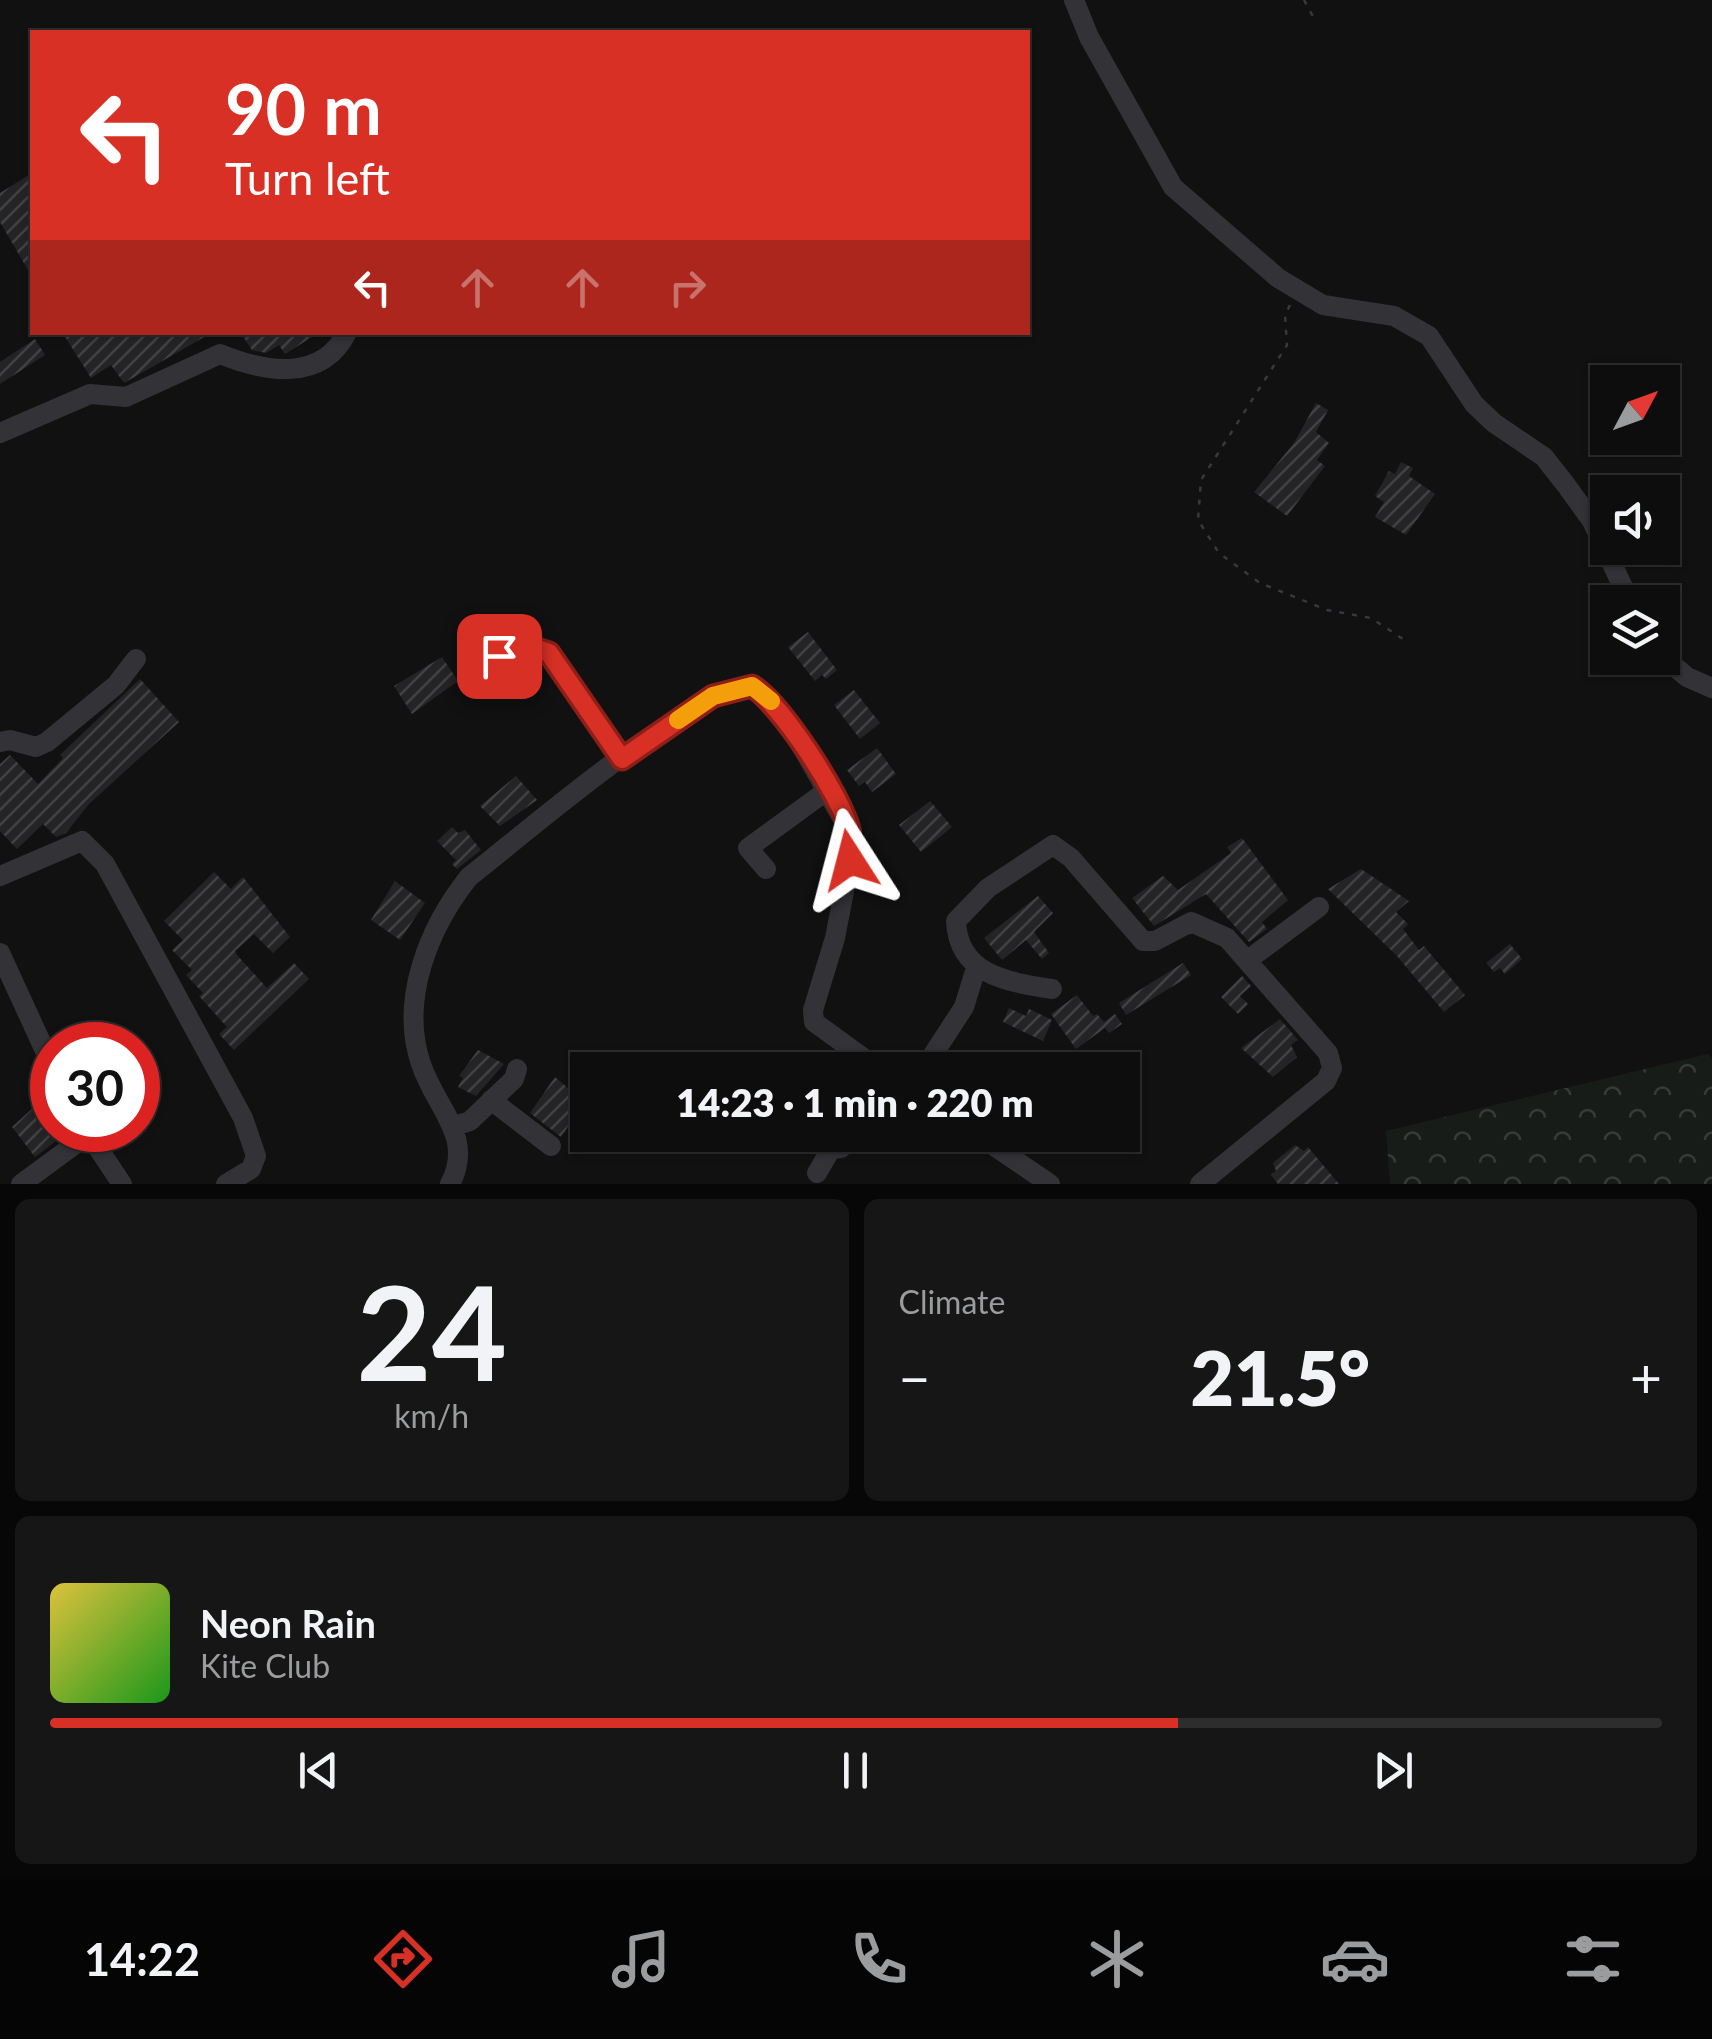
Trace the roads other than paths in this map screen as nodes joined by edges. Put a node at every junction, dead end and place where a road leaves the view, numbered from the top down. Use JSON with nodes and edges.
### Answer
{"nodes":[{"id":1,"x":1074,"y":0,"type":"edge"},
{"id":2,"x":346,"y":335,"type":"edge"},
{"id":3,"x":0,"y":433,"type":"edge"},
{"id":4,"x":1622,"y":585,"type":"edge"},
{"id":5,"x":499,"y":656,"type":"dead end"},
{"id":6,"x":136,"y":659,"type":"dead end"},
{"id":7,"x":1680,"y":671,"type":"edge"},
{"id":8,"x":1712,"y":688,"type":"edge"},
{"id":9,"x":0,"y":742,"type":"edge"},
{"id":10,"x":622,"y":759,"type":"junction"},
{"id":11,"x":829,"y":789,"type":"junction"},
{"id":12,"x":766,"y":869,"type":"dead end"},
{"id":13,"x":0,"y":876,"type":"edge"},
{"id":14,"x":1318,"y":907,"type":"dead end"},
{"id":15,"x":0,"y":954,"type":"edge"},
{"id":16,"x":1248,"y":960,"type":"junction"},
{"id":17,"x":976,"y":968,"type":"junction"},
{"id":18,"x":1052,"y":988,"type":"dead end"},
{"id":19,"x":32,"y":1022,"type":"edge"},
{"id":20,"x":855,"y":1052,"type":"edge"},
{"id":21,"x":935,"y":1052,"type":"edge"},
{"id":22,"x":518,"y":1069,"type":"dead end"},
{"id":23,"x":492,"y":1100,"type":"junction"},
{"id":24,"x":452,"y":1127,"type":"junction"},
{"id":25,"x":550,"y":1146,"type":"dead end"},
{"id":26,"x":62,"y":1152,"type":"edge"},
{"id":27,"x":101,"y":1152,"type":"edge"},
{"id":28,"x":829,"y":1152,"type":"edge"},
{"id":29,"x":1001,"y":1152,"type":"edge"},
{"id":30,"x":817,"y":1173,"type":"dead end"},
{"id":31,"x":234,"y":1182,"type":"edge"},
{"id":32,"x":1042,"y":1182,"type":"edge"},
{"id":33,"x":21,"y":1184,"type":"edge"},
{"id":34,"x":122,"y":1184,"type":"edge"},
{"id":35,"x":450,"y":1184,"type":"edge"},
{"id":36,"x":1200,"y":1184,"type":"edge"}],
"edges":[{"from":1,"to":4,"type":"street"},
{"from":2,"to":3,"type":"street"},
{"from":5,"to":10,"type":"street"},
{"from":6,"to":9,"type":"street"},
{"from":7,"to":8,"type":"street"},
{"from":10,"to":11,"type":"street"},
{"from":10,"to":24,"type":"street"},
{"from":11,"to":12,"type":"street"},
{"from":11,"to":20,"type":"street"},
{"from":13,"to":31,"type":"street"},
{"from":14,"to":16,"type":"street"},
{"from":15,"to":19,"type":"street"},
{"from":16,"to":17,"type":"street"},
{"from":16,"to":36,"type":"street"},
{"from":17,"to":18,"type":"street"},
{"from":17,"to":21,"type":"street"},
{"from":22,"to":23,"type":"street"},
{"from":23,"to":24,"type":"street"},
{"from":23,"to":25,"type":"street"},
{"from":24,"to":35,"type":"street"},
{"from":26,"to":33,"type":"street"},
{"from":27,"to":34,"type":"street"},
{"from":28,"to":30,"type":"street"},
{"from":29,"to":32,"type":"street"}]}
